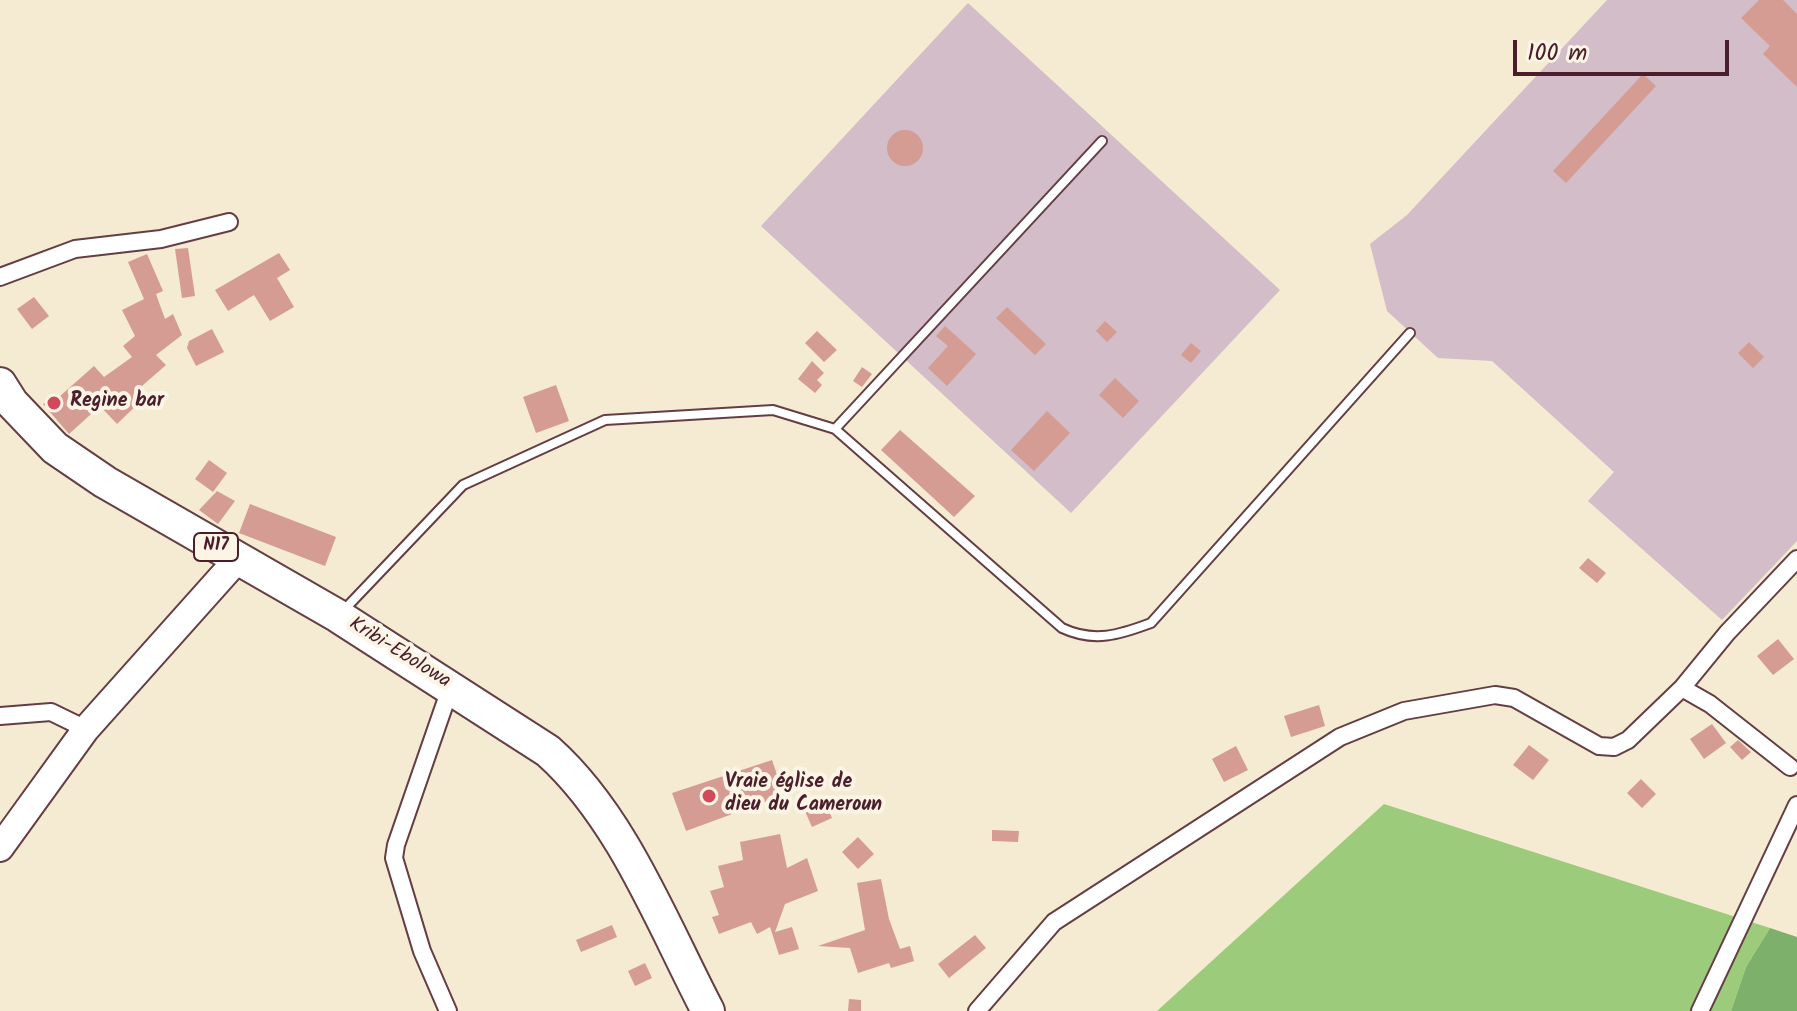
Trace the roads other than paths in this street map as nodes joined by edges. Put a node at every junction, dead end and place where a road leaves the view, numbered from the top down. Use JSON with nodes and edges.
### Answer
{"nodes":[{"id":1,"x":1102,"y":141,"type":"dead end"},
{"id":2,"x":229,"y":222,"type":"dead end"},
{"id":3,"x":0,"y":277,"type":"edge"},
{"id":4,"x":1410,"y":333,"type":"dead end"},
{"id":5,"x":0,"y":384,"type":"edge"},
{"id":6,"x":835,"y":429,"type":"junction"},
{"id":7,"x":1797,"y":559,"type":"edge"},
{"id":8,"x":237,"y":560,"type":"junction"},
{"id":9,"x":338,"y":616,"type":"junction"},
{"id":10,"x":451,"y":686,"type":"junction"},
{"id":11,"x":1682,"y":688,"type":"junction"},
{"id":12,"x":0,"y":716,"type":"edge"},
{"id":13,"x":86,"y":729,"type":"junction"},
{"id":14,"x":1795,"y":767,"type":"edge"},
{"id":15,"x":1797,"y":805,"type":"edge"},
{"id":16,"x":0,"y":848,"type":"edge"},
{"id":17,"x":448,"y":1011,"type":"edge"},
{"id":18,"x":708,"y":1011,"type":"edge"},
{"id":19,"x":977,"y":1011,"type":"edge"},
{"id":20,"x":1700,"y":1011,"type":"edge"}],
"edges":[{"from":1,"to":6,"type":"lane"},
{"from":2,"to":3,"type":"street"},
{"from":4,"to":6,"type":"lane"},
{"from":5,"to":8,"type":"highway","name":"Kribi-Ebolowa","number":"N17"},
{"from":6,"to":9,"type":"lane"},
{"from":7,"to":11,"type":"street"},
{"from":8,"to":9,"type":"highway","name":"Kribi-Ebolowa","number":"N17"},
{"from":8,"to":13,"type":"main road"},
{"from":9,"to":10,"type":"highway","name":"Kribi-Ebolowa","number":"N17"},
{"from":10,"to":17,"type":"street"},
{"from":10,"to":18,"type":"highway","name":"Kribi-Ebolowa","number":"N17"},
{"from":11,"to":14,"type":"street"},
{"from":11,"to":19,"type":"street"},
{"from":12,"to":13,"type":"street"},
{"from":13,"to":16,"type":"main road"},
{"from":15,"to":20,"type":"street"}]}
